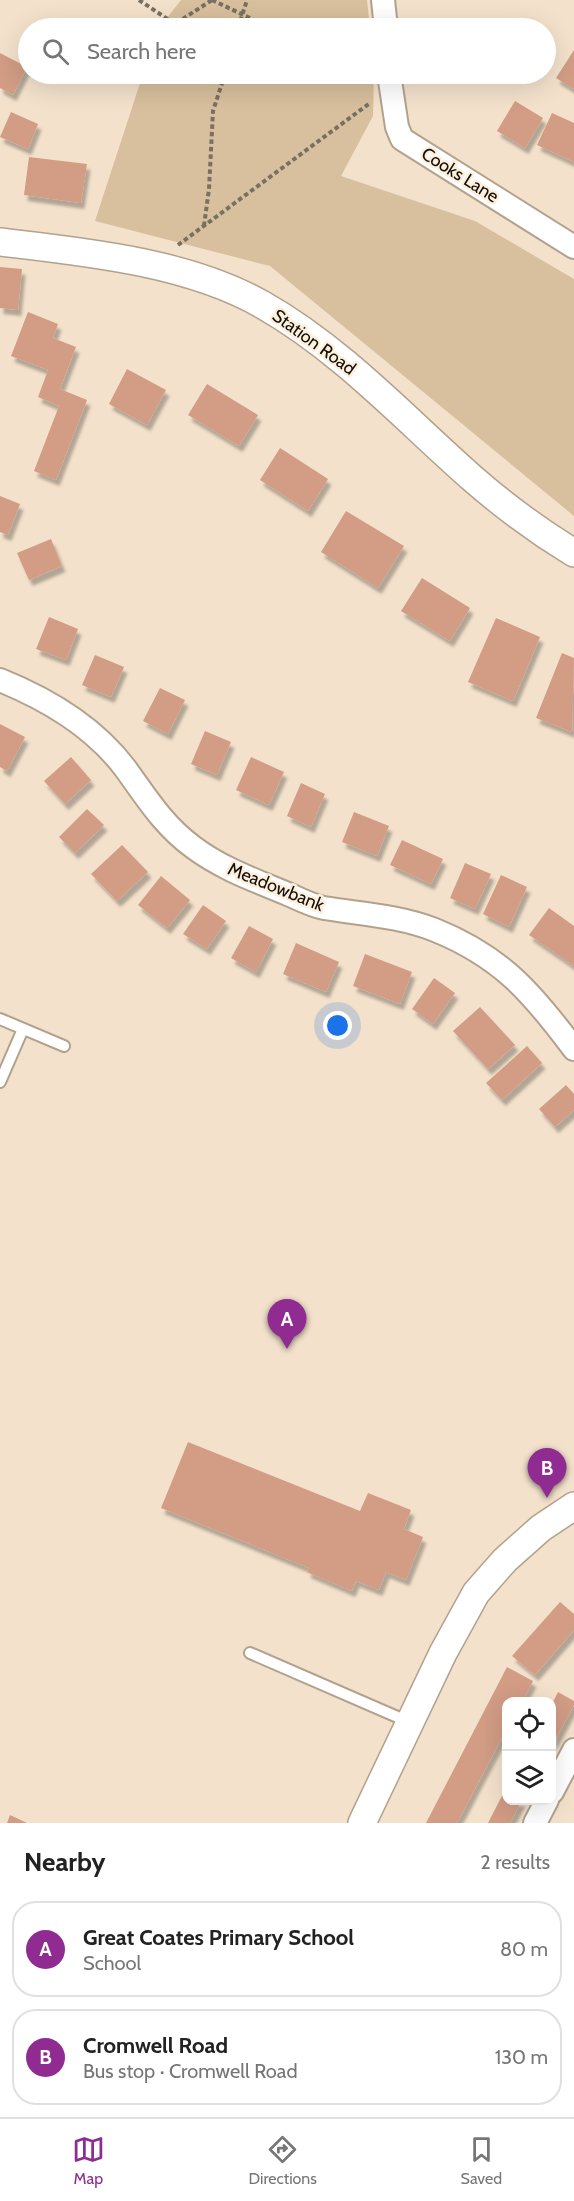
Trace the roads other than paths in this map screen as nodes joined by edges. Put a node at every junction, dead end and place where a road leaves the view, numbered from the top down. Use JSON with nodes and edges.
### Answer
{"nodes":[{"id":1,"x":383,"y":0,"type":"edge"},
{"id":2,"x":385,"y":18,"type":"edge"},
{"id":3,"x":390,"y":84,"type":"edge"},
{"id":4,"x":0,"y":242,"type":"edge"},
{"id":5,"x":574,"y":247,"type":"edge"},
{"id":6,"x":574,"y":554,"type":"edge"},
{"id":7,"x":0,"y":680,"type":"edge"},
{"id":8,"x":0,"y":1019,"type":"edge"},
{"id":9,"x":23,"y":1029,"type":"junction"},
{"id":10,"x":571,"y":1040,"type":"edge"},
{"id":11,"x":64,"y":1046,"type":"dead end"},
{"id":12,"x":0,"y":1082,"type":"edge"},
{"id":13,"x":574,"y":1506,"type":"edge"},
{"id":14,"x":250,"y":1653,"type":"dead end"},
{"id":15,"x":409,"y":1722,"type":"junction"},
{"id":16,"x":574,"y":1750,"type":"edge"},
{"id":17,"x":556,"y":1784,"type":"edge"},
{"id":18,"x":544,"y":1805,"type":"edge"},
{"id":19,"x":362,"y":1823,"type":"edge"},
{"id":20,"x":535,"y":1823,"type":"edge"}],
"edges":[{"from":1,"to":2,"type":"street"},
{"from":3,"to":5,"type":"street","name":"Cooks Lane"},
{"from":4,"to":6,"type":"street","name":"Station Road"},
{"from":7,"to":10,"type":"street","name":"Meadowbank"},
{"from":8,"to":9,"type":"lane"},
{"from":9,"to":11,"type":"lane"},
{"from":9,"to":12,"type":"lane"},
{"from":13,"to":15,"type":"street"},
{"from":14,"to":15,"type":"lane"},
{"from":15,"to":19,"type":"street"},
{"from":16,"to":17,"type":"street"},
{"from":18,"to":20,"type":"street"}]}
